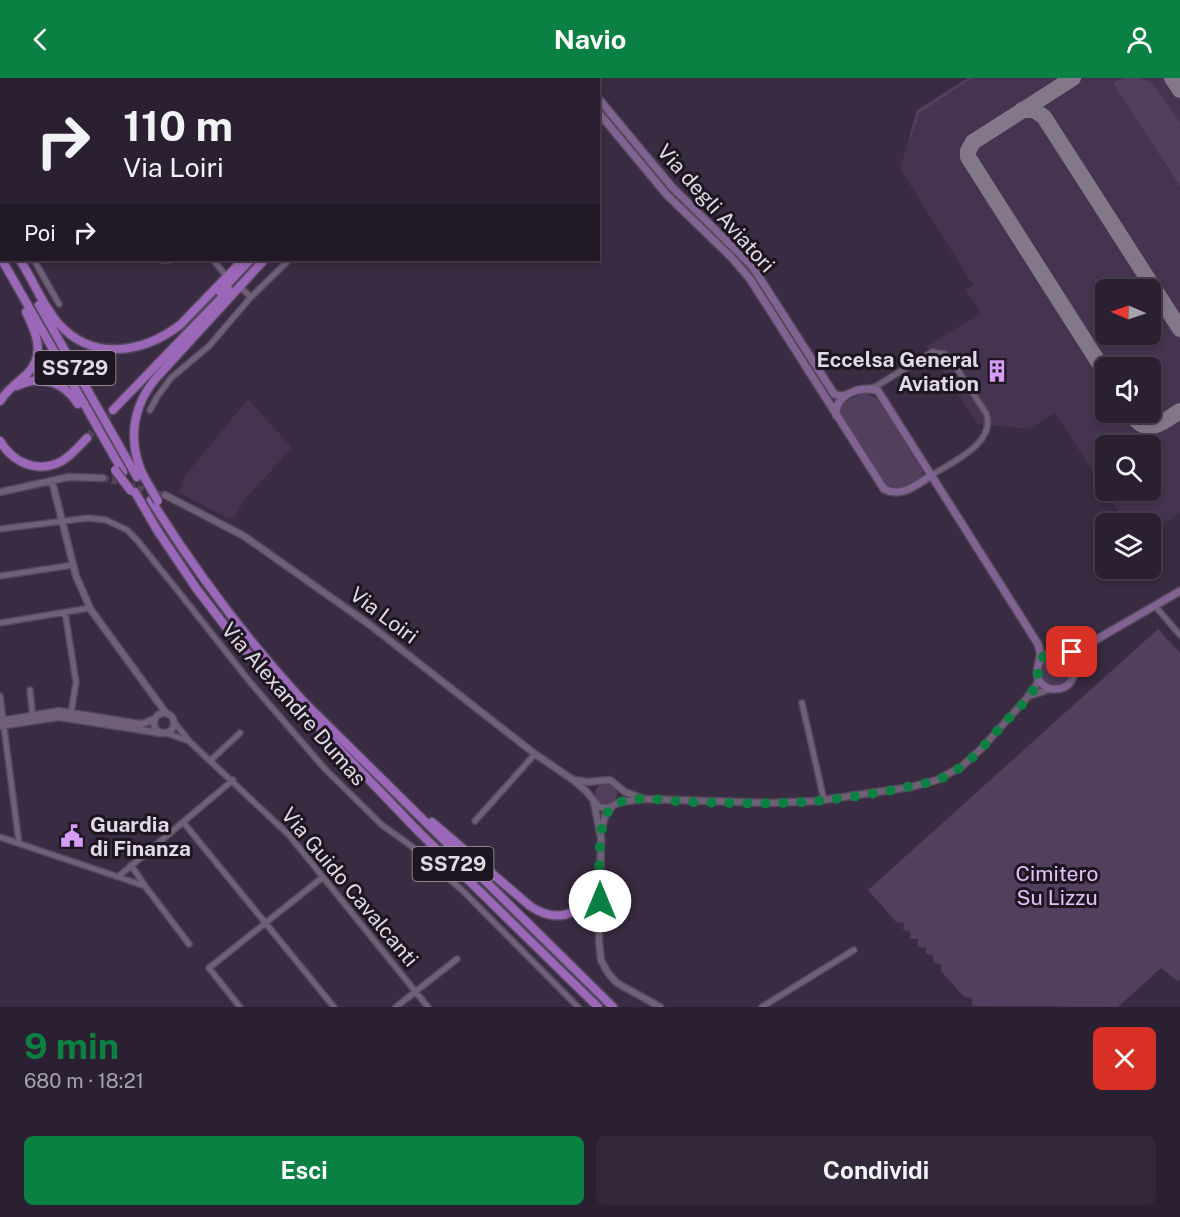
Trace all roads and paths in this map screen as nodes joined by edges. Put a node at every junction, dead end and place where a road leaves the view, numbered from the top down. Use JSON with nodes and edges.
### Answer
{"nodes":[{"id":1,"x":600,"y":100,"type":"edge"},
{"id":2,"x":600,"y":114,"type":"edge"},
{"id":3,"x":2,"y":261,"type":"edge"},
{"id":4,"x":3,"y":261,"type":"edge"},
{"id":5,"x":15,"y":261,"type":"edge"},
{"id":6,"x":21,"y":261,"type":"edge"},
{"id":7,"x":35,"y":261,"type":"edge"},
{"id":8,"x":214,"y":261,"type":"edge"},
{"id":9,"x":242,"y":261,"type":"edge"},
{"id":10,"x":249,"y":261,"type":"edge"},
{"id":11,"x":258,"y":261,"type":"edge"},
{"id":12,"x":263,"y":261,"type":"edge"},
{"id":13,"x":288,"y":261,"type":"edge"},
{"id":14,"x":223,"y":272,"type":"dead end"},
{"id":15,"x":242,"y":289,"type":"dead end"},
{"id":16,"x":252,"y":297,"type":"junction"},
{"id":17,"x":59,"y":304,"type":"dead end"},
{"id":18,"x":160,"y":360,"type":"junction"},
{"id":19,"x":864,"y":389,"type":"junction"},
{"id":20,"x":9,"y":390,"type":"junction"},
{"id":21,"x":847,"y":395,"type":"junction"},
{"id":22,"x":0,"y":401,"type":"edge"},
{"id":23,"x":112,"y":410,"type":"tunnel mouth"},
{"id":24,"x":150,"y":410,"type":"dead end"},
{"id":25,"x":836,"y":415,"type":"junction"},
{"id":26,"x":87,"y":438,"type":"tunnel mouth"},
{"id":27,"x":0,"y":441,"type":"edge"},
{"id":28,"x":119,"y":471,"type":"junction"},
{"id":29,"x":932,"y":476,"type":"junction"},
{"id":30,"x":140,"y":477,"type":"junction"},
{"id":31,"x":103,"y":478,"type":"tunnel mouth"},
{"id":32,"x":52,"y":481,"type":"junction"},
{"id":33,"x":0,"y":492,"type":"edge"},
{"id":34,"x":165,"y":495,"type":"tunnel mouth"},
{"id":35,"x":62,"y":521,"type":"junction"},
{"id":36,"x":0,"y":529,"type":"edge"},
{"id":37,"x":73,"y":565,"type":"junction"},
{"id":38,"x":0,"y":576,"type":"edge"},
{"id":39,"x":1180,"y":591,"type":"edge"},
{"id":40,"x":1155,"y":606,"type":"junction"},
{"id":41,"x":90,"y":608,"type":"junction"},
{"id":42,"x":65,"y":612,"type":"junction"},
{"id":43,"x":0,"y":623,"type":"edge"},
{"id":44,"x":1180,"y":634,"type":"edge"},
{"id":45,"x":1038,"y":644,"type":"junction"},
{"id":46,"x":1087,"y":645,"type":"junction"},
{"id":47,"x":1051,"y":653,"type":"junction"},
{"id":48,"x":1065,"y":655,"type":"junction"},
{"id":49,"x":1039,"y":663,"type":"junction"},
{"id":50,"x":1073,"y":664,"type":"junction"},
{"id":51,"x":1038,"y":676,"type":"junction"},
{"id":52,"x":1050,"y":689,"type":"junction"},
{"id":53,"x":30,"y":690,"type":"dead end"},
{"id":54,"x":152,"y":692,"type":"junction"},
{"id":55,"x":0,"y":696,"type":"edge"},
{"id":56,"x":1026,"y":699,"type":"junction"},
{"id":57,"x":802,"y":703,"type":"dead end"},
{"id":58,"x":71,"y":713,"type":"junction"},
{"id":59,"x":165,"y":713,"type":"junction"},
{"id":60,"x":33,"y":718,"type":"junction"},
{"id":61,"x":155,"y":718,"type":"junction"},
{"id":62,"x":174,"y":722,"type":"junction"},
{"id":63,"x":2,"y":723,"type":"edge"},
{"id":64,"x":163,"y":733,"type":"junction"},
{"id":65,"x":240,"y":734,"type":"dead end"},
{"id":66,"x":190,"y":741,"type":"junction"},
{"id":67,"x":535,"y":754,"type":"junction"},
{"id":68,"x":211,"y":760,"type":"junction"},
{"id":69,"x":572,"y":779,"type":"junction"},
{"id":70,"x":233,"y":780,"type":"junction"},
{"id":71,"x":600,"y":781,"type":"junction"},
{"id":72,"x":388,"y":785,"type":"junction"},
{"id":73,"x":618,"y":786,"type":"junction"},
{"id":74,"x":644,"y":800,"type":"junction"},
{"id":75,"x":824,"y":800,"type":"junction"},
{"id":76,"x":594,"y":802,"type":"junction"},
{"id":77,"x":614,"y":805,"type":"junction"},
{"id":78,"x":475,"y":821,"type":"dead end"},
{"id":79,"x":183,"y":822,"type":"junction"},
{"id":80,"x":0,"y":837,"type":"edge"},
{"id":81,"x":601,"y":838,"type":"junction"},
{"id":82,"x":20,"y":843,"type":"junction"},
{"id":83,"x":131,"y":865,"type":"junction"},
{"id":84,"x":119,"y":876,"type":"junction"},
{"id":85,"x":323,"y":878,"type":"junction"},
{"id":86,"x":600,"y":880,"type":"junction"},
{"id":87,"x":145,"y":886,"type":"junction"},
{"id":88,"x":266,"y":923,"type":"junction"},
{"id":89,"x":189,"y":944,"type":"dead end"},
{"id":90,"x":854,"y":951,"type":"dead end"},
{"id":91,"x":457,"y":959,"type":"dead end"},
{"id":92,"x":416,"y":992,"type":"junction"},
{"id":93,"x":240,"y":1007,"type":"edge"},
{"id":94,"x":334,"y":1007,"type":"edge"},
{"id":95,"x":396,"y":1007,"type":"edge"},
{"id":96,"x":428,"y":1007,"type":"edge"},
{"id":97,"x":578,"y":1007,"type":"edge"},
{"id":98,"x":598,"y":1007,"type":"edge"},
{"id":99,"x":613,"y":1007,"type":"edge"},
{"id":100,"x":660,"y":1007,"type":"edge"},
{"id":101,"x":762,"y":1007,"type":"edge"}],
"edges":[{"from":1,"to":21,"type":"main road","name":"Via degli Aviatori"},
{"from":2,"to":25,"type":"main road","name":"Via degli Aviatori"},
{"from":3,"to":20,"type":"highway"},
{"from":4,"to":28,"type":"highway","number":"SS729"},
{"from":5,"to":30,"type":"highway","number":"SS729"},
{"from":6,"to":9,"type":"highway"},
{"from":7,"to":17,"type":"street"},
{"from":8,"to":14,"type":"street"},
{"from":10,"to":18,"type":"highway"},
{"from":11,"to":18,"type":"highway"},
{"from":12,"to":30,"type":"highway"},
{"from":13,"to":16,"type":"street"},
{"from":15,"to":16,"type":"street"},
{"from":16,"to":24,"type":"street"},
{"from":18,"to":23,"type":"highway"},
{"from":19,"to":21,"type":"main road"},
{"from":19,"to":29,"type":"main road"},
{"from":19,"to":29,"type":"street"},
{"from":20,"to":22,"type":"highway"},
{"from":20,"to":28,"type":"highway"},
{"from":21,"to":25,"type":"main road"},
{"from":25,"to":29,"type":"main road","name":"Via degli Aviatori"},
{"from":26,"to":27,"type":"highway"},
{"from":28,"to":98,"type":"highway","number":"SS729","bridge":true},
{"from":29,"to":45,"type":"main road"},
{"from":30,"to":72,"type":"highway","number":"SS729"},
{"from":31,"to":32,"type":"street"},
{"from":32,"to":33,"type":"street"},
{"from":32,"to":35,"type":"street"},
{"from":34,"to":67,"type":"street","name":"Via Loiri"},
{"from":35,"to":36,"type":"street","name":"Via Alexandre Dumas"},
{"from":35,"to":37,"type":"street"},
{"from":35,"to":97,"type":"street","name":"Via Alexandre Dumas"},
{"from":37,"to":38,"type":"street"},
{"from":37,"to":41,"type":"street"},
{"from":39,"to":40,"type":"main road"},
{"from":40,"to":44,"type":"street"},
{"from":40,"to":46,"type":"main road"},
{"from":41,"to":42,"type":"street"},
{"from":41,"to":54,"type":"street"},
{"from":42,"to":43,"type":"street"},
{"from":42,"to":58,"type":"street"},
{"from":45,"to":47,"type":"main road"},
{"from":45,"to":49,"type":"main road"},
{"from":46,"to":48,"type":"main road"},
{"from":46,"to":50,"type":"main road"},
{"from":47,"to":48,"type":"main road"},
{"from":47,"to":49,"type":"main road"},
{"from":48,"to":50,"type":"main road"},
{"from":49,"to":51,"type":"main road"},
{"from":50,"to":52,"type":"main road"},
{"from":51,"to":52,"type":"main road"},
{"from":51,"to":56,"type":"street"},
{"from":52,"to":56,"type":"street"},
{"from":53,"to":60,"type":"street"},
{"from":54,"to":59,"type":"street"},
{"from":54,"to":61,"type":"street"},
{"from":55,"to":63,"type":"street"},
{"from":56,"to":75,"type":"street"},
{"from":57,"to":75,"type":"street"},
{"from":58,"to":60,"type":"street"},
{"from":58,"to":61,"type":"street"},
{"from":59,"to":61,"type":"street"},
{"from":59,"to":62,"type":"street"},
{"from":60,"to":63,"type":"street"},
{"from":60,"to":64,"type":"street"},
{"from":61,"to":64,"type":"street"},
{"from":62,"to":64,"type":"street"},
{"from":62,"to":66,"type":"street","name":"Via Guido Cavalcanti"},
{"from":63,"to":82,"type":"street"},
{"from":64,"to":66,"type":"street","name":"Via Guido Cavalcanti"},
{"from":65,"to":68,"type":"street"},
{"from":66,"to":68,"type":"street","name":"Via Guido Cavalcanti"},
{"from":67,"to":69,"type":"street","name":"Via Loiri"},
{"from":67,"to":78,"type":"street"},
{"from":68,"to":70,"type":"street","name":"Via Guido Cavalcanti"},
{"from":69,"to":71,"type":"street","name":"Via Loiri"},
{"from":69,"to":76,"type":"street","name":"Via Loiri"},
{"from":70,"to":79,"type":"street"},
{"from":70,"to":85,"type":"street","name":"Via Guido Cavalcanti"},
{"from":71,"to":73,"type":"street"},
{"from":71,"to":76,"type":"street"},
{"from":72,"to":86,"type":"highway"},
{"from":72,"to":99,"type":"highway","number":"SS729"},
{"from":73,"to":74,"type":"street"},
{"from":73,"to":77,"type":"street"},
{"from":74,"to":75,"type":"street"},
{"from":74,"to":77,"type":"street"},
{"from":76,"to":77,"type":"street"},
{"from":76,"to":81,"type":"street"},
{"from":77,"to":81,"type":"street"},
{"from":79,"to":83,"type":"street"},
{"from":79,"to":88,"type":"street"},
{"from":80,"to":82,"type":"street"},
{"from":81,"to":86,"type":"street"},
{"from":82,"to":84,"type":"street"},
{"from":83,"to":84,"type":"street"},
{"from":83,"to":87,"type":"street"},
{"from":84,"to":87,"type":"street"},
{"from":85,"to":88,"type":"street"},
{"from":85,"to":92,"type":"street","name":"Via Guido Cavalcanti"},
{"from":86,"to":100,"type":"street"},
{"from":87,"to":89,"type":"street"},
{"from":88,"to":93,"type":"street"},
{"from":88,"to":94,"type":"street"},
{"from":90,"to":101,"type":"street"},
{"from":91,"to":92,"type":"street"},
{"from":92,"to":95,"type":"street"},
{"from":92,"to":96,"type":"street","name":"Via Guido Cavalcanti"}]}
